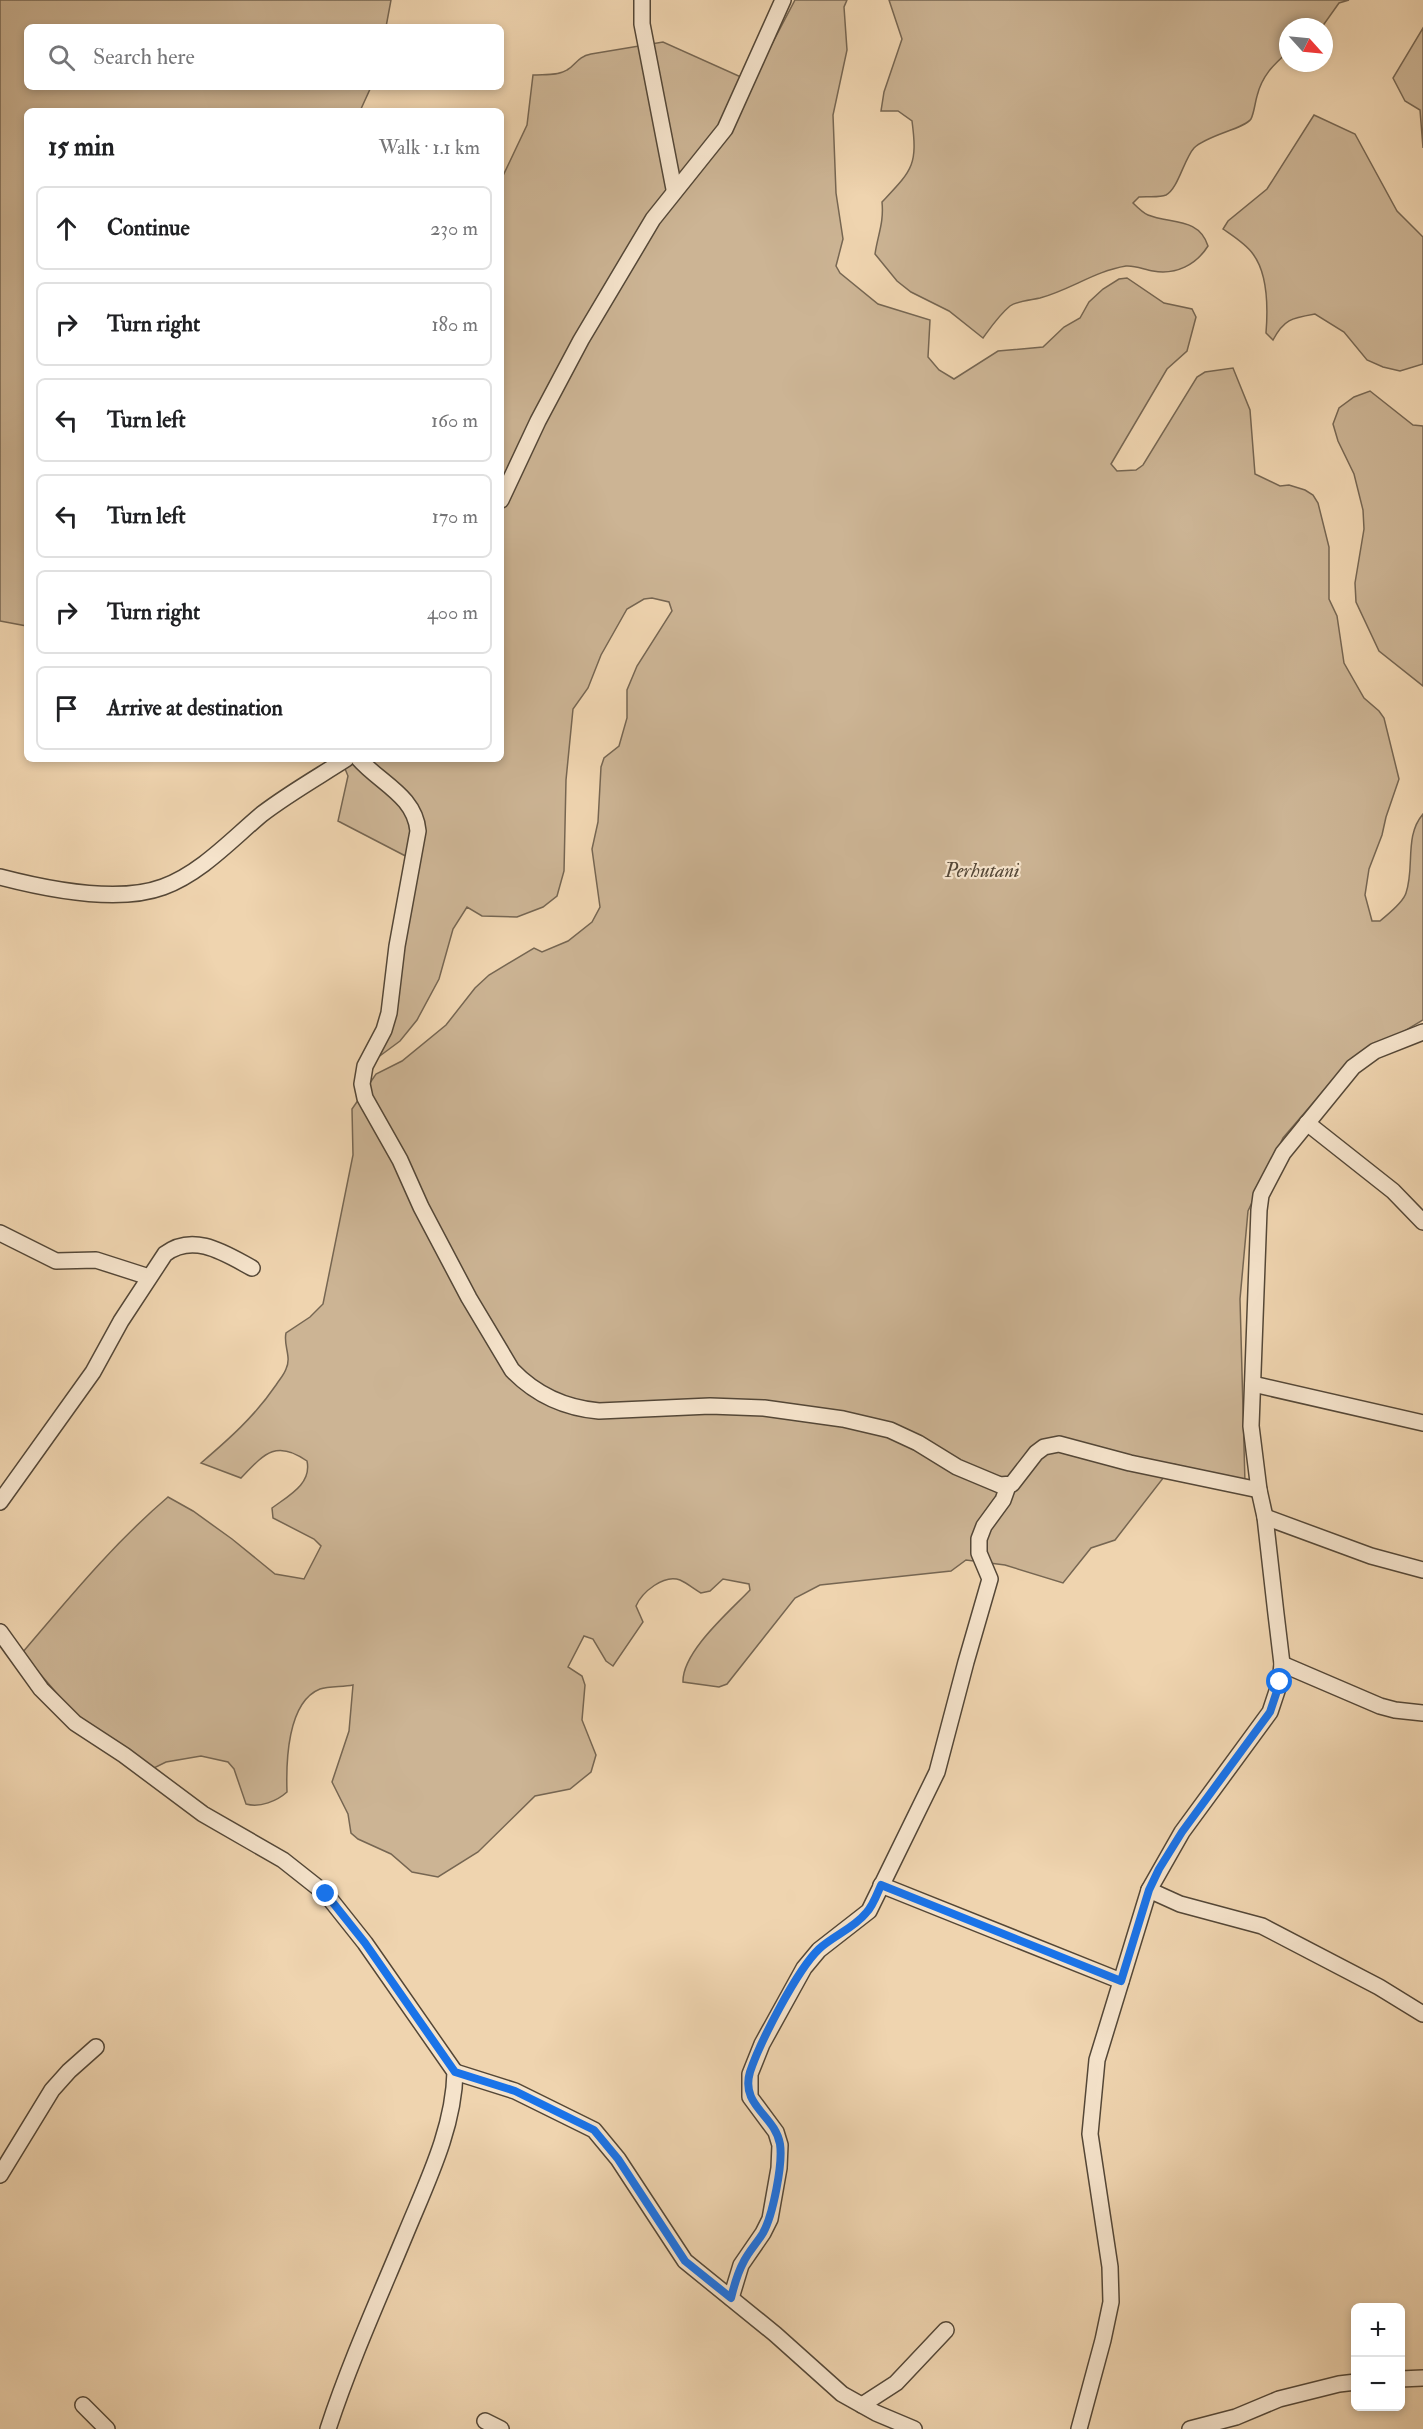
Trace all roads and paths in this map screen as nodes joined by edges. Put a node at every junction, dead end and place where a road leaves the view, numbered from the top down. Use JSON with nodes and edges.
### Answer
{"nodes":[{"id":1,"x":642,"y":0,"type":"edge"},
{"id":2,"x":780,"y":2,"type":"edge"},
{"id":3,"x":675,"y":189,"type":"junction"},
{"id":4,"x":504,"y":494,"type":"edge"},
{"id":5,"x":341,"y":762,"type":"edge"},
{"id":6,"x":362,"y":762,"type":"edge"},
{"id":7,"x":0,"y":877,"type":"edge"},
{"id":8,"x":1423,"y":1032,"type":"edge"},
{"id":9,"x":1307,"y":1123,"type":"junction"},
{"id":10,"x":1423,"y":1222,"type":"edge"},
{"id":11,"x":0,"y":1233,"type":"edge"},
{"id":12,"x":252,"y":1268,"type":"dead end"},
{"id":13,"x":149,"y":1276,"type":"junction"},
{"id":14,"x":1253,"y":1384,"type":"junction"},
{"id":15,"x":1423,"y":1423,"type":"edge"},
{"id":16,"x":1008,"y":1486,"type":"junction"},
{"id":17,"x":1259,"y":1490,"type":"junction"},
{"id":18,"x":0,"y":1502,"type":"edge"},
{"id":19,"x":1265,"y":1517,"type":"junction"},
{"id":20,"x":1423,"y":1570,"type":"edge"},
{"id":21,"x":0,"y":1632,"type":"edge"},
{"id":22,"x":1282,"y":1664,"type":"junction"},
{"id":23,"x":1423,"y":1713,"type":"edge"},
{"id":24,"x":881,"y":1885,"type":"junction"},
{"id":25,"x":1149,"y":1890,"type":"junction"},
{"id":26,"x":1121,"y":1981,"type":"junction"},
{"id":27,"x":1423,"y":2013,"type":"edge"},
{"id":28,"x":96,"y":2047,"type":"dead end"},
{"id":29,"x":455,"y":2072,"type":"junction"},
{"id":30,"x":0,"y":2175,"type":"edge"},
{"id":31,"x":731,"y":2298,"type":"junction"},
{"id":32,"x":946,"y":2330,"type":"dead end"},
{"id":33,"x":1423,"y":2378,"type":"edge"},
{"id":34,"x":1405,"y":2379,"type":"edge"},
{"id":35,"x":1351,"y":2383,"type":"edge"},
{"id":36,"x":83,"y":2405,"type":"dead end"},
{"id":37,"x":862,"y":2405,"type":"junction"},
{"id":38,"x":485,"y":2421,"type":"dead end"},
{"id":39,"x":107,"y":2429,"type":"edge"},
{"id":40,"x":328,"y":2429,"type":"edge"},
{"id":41,"x":501,"y":2429,"type":"edge"},
{"id":42,"x":914,"y":2429,"type":"edge"},
{"id":43,"x":1079,"y":2429,"type":"edge"},
{"id":44,"x":1190,"y":2429,"type":"edge"}],
"edges":[{"from":1,"to":3,"type":"street"},
{"from":2,"to":3,"type":"street"},
{"from":3,"to":4,"type":"street"},
{"from":5,"to":7,"type":"street"},
{"from":6,"to":16,"type":"street"},
{"from":8,"to":9,"type":"street"},
{"from":9,"to":10,"type":"street"},
{"from":9,"to":14,"type":"street"},
{"from":11,"to":13,"type":"street"},
{"from":12,"to":13,"type":"street"},
{"from":13,"to":18,"type":"street"},
{"from":14,"to":15,"type":"street"},
{"from":14,"to":17,"type":"street"},
{"from":16,"to":17,"type":"street"},
{"from":16,"to":24,"type":"street"},
{"from":17,"to":19,"type":"street"},
{"from":19,"to":20,"type":"street"},
{"from":19,"to":22,"type":"street"},
{"from":21,"to":29,"type":"street"},
{"from":22,"to":23,"type":"street"},
{"from":22,"to":25,"type":"street"},
{"from":24,"to":26,"type":"street"},
{"from":24,"to":31,"type":"street"},
{"from":25,"to":26,"type":"street"},
{"from":25,"to":27,"type":"street"},
{"from":26,"to":43,"type":"street"},
{"from":28,"to":30,"type":"street"},
{"from":29,"to":31,"type":"street"},
{"from":29,"to":40,"type":"street"},
{"from":31,"to":37,"type":"street"},
{"from":32,"to":37,"type":"street"},
{"from":33,"to":34,"type":"street"},
{"from":35,"to":44,"type":"street"},
{"from":36,"to":39,"type":"street"},
{"from":37,"to":42,"type":"street"},
{"from":38,"to":41,"type":"street"}]}
